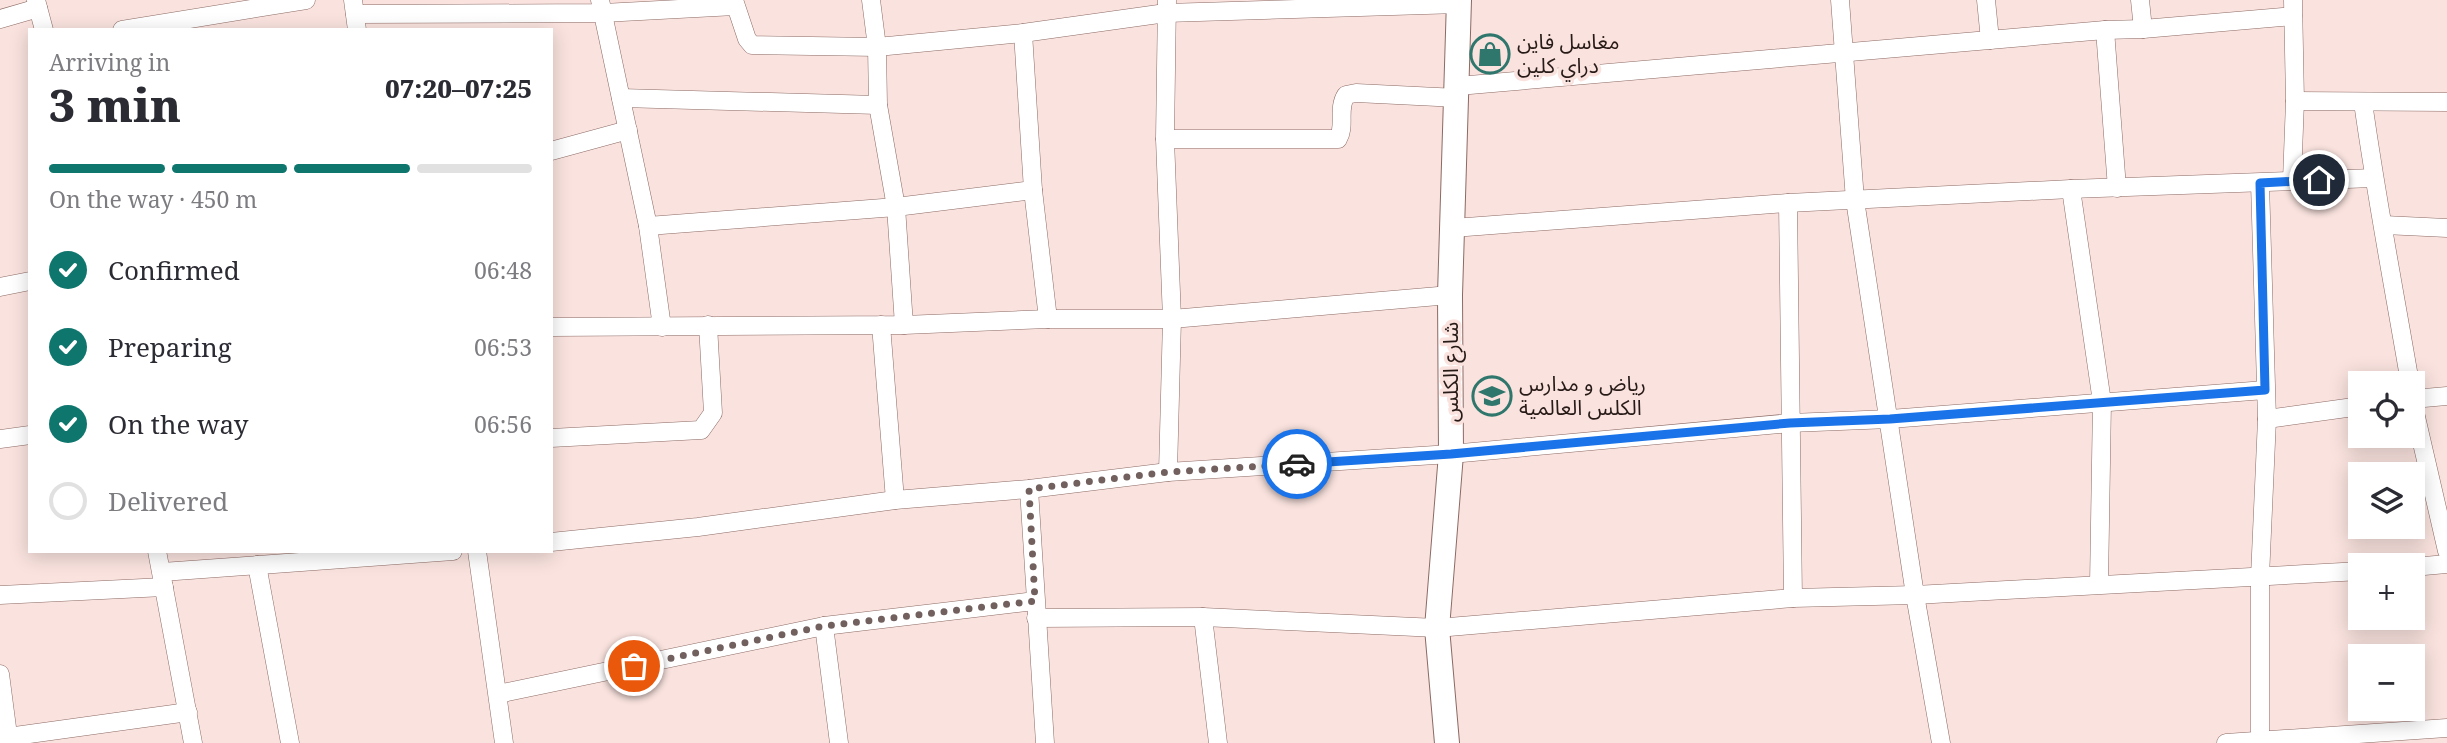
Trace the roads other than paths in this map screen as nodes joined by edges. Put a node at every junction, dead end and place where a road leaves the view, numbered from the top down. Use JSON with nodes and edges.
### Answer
{"nodes":[{"id":1,"x":306,"y":0,"type":"edge"},
{"id":2,"x":871,"y":0,"type":"edge"},
{"id":3,"x":1839,"y":0,"type":"edge"},
{"id":4,"x":1986,"y":0,"type":"edge"},
{"id":5,"x":2140,"y":0,"type":"edge"},
{"id":6,"x":1459,"y":2,"type":"edge"},
{"id":7,"x":735,"y":3,"type":"edge"},
{"id":8,"x":37,"y":4,"type":"edge"},
{"id":9,"x":239,"y":5,"type":"edge"},
{"id":10,"x":601,"y":6,"type":"edge"},
{"id":11,"x":1167,"y":7,"type":"edge"},
{"id":12,"x":2293,"y":8,"type":"edge"},
{"id":13,"x":355,"y":14,"type":"edge"},
{"id":14,"x":0,"y":19,"type":"edge"},
{"id":15,"x":185,"y":25,"type":"edge"},
{"id":16,"x":43,"y":28,"type":"edge"},
{"id":17,"x":147,"y":28,"type":"edge"},
{"id":18,"x":2143,"y":29,"type":"junction"},
{"id":19,"x":2105,"y":30,"type":"junction"},
{"id":20,"x":1023,"y":33,"type":"junction"},
{"id":21,"x":1990,"y":40,"type":"junction"},
{"id":22,"x":877,"y":47,"type":"junction"},
{"id":23,"x":1844,"y":54,"type":"junction"},
{"id":24,"x":1458,"y":92,"type":"junction"},
{"id":25,"x":621,"y":98,"type":"junction"},
{"id":26,"x":2295,"y":101,"type":"junction"},
{"id":27,"x":2363,"y":102,"type":"junction"},
{"id":28,"x":2447,"y":102,"type":"edge"},
{"id":29,"x":878,"y":106,"type":"junction"},
{"id":30,"x":628,"y":130,"type":"junction"},
{"id":31,"x":1166,"y":139,"type":"junction"},
{"id":32,"x":553,"y":150,"type":"edge"},
{"id":33,"x":2374,"y":178,"type":"junction"},
{"id":34,"x":2292,"y":180,"type":"junction"},
{"id":35,"x":2260,"y":183,"type":"junction"},
{"id":36,"x":2117,"y":188,"type":"junction"},
{"id":37,"x":2071,"y":189,"type":"junction"},
{"id":38,"x":1033,"y":190,"type":"junction"},
{"id":39,"x":1855,"y":200,"type":"junction"},
{"id":40,"x":1788,"y":203,"type":"junction"},
{"id":41,"x":896,"y":206,"type":"junction"},
{"id":42,"x":2384,"y":225,"type":"junction"},
{"id":43,"x":648,"y":226,"type":"junction"},
{"id":44,"x":1453,"y":228,"type":"junction"},
{"id":45,"x":2447,"y":228,"type":"edge"},
{"id":46,"x":28,"y":281,"type":"edge"},
{"id":47,"x":0,"y":287,"type":"edge"},
{"id":48,"x":1450,"y":295,"type":"junction"},
{"id":49,"x":1172,"y":318,"type":"junction"},
{"id":50,"x":1048,"y":319,"type":"junction"},
{"id":51,"x":708,"y":325,"type":"junction"},
{"id":52,"x":881,"y":325,"type":"junction"},
{"id":53,"x":904,"y":325,"type":"junction"},
{"id":54,"x":553,"y":327,"type":"edge"},
{"id":55,"x":662,"y":327,"type":"junction"},
{"id":56,"x":2408,"y":371,"type":"edge"},
{"id":57,"x":2265,"y":390,"type":"junction"},
{"id":58,"x":2447,"y":396,"type":"edge"},
{"id":59,"x":2425,"y":399,"type":"edge"},
{"id":60,"x":2102,"y":402,"type":"junction"},
{"id":61,"x":2348,"y":408,"type":"edge"},
{"id":62,"x":1890,"y":419,"type":"junction"},
{"id":63,"x":2267,"y":419,"type":"junction"},
{"id":64,"x":1790,"y":423,"type":"junction"},
{"id":65,"x":28,"y":435,"type":"edge"},
{"id":66,"x":553,"y":438,"type":"edge"},
{"id":67,"x":0,"y":439,"type":"edge"},
{"id":68,"x":2424,"y":448,"type":"edge"},
{"id":69,"x":1451,"y":454,"type":"junction"},
{"id":70,"x":1168,"y":472,"type":"junction"},
{"id":71,"x":1029,"y":489,"type":"junction"},
{"id":72,"x":895,"y":500,"type":"junction"},
{"id":73,"x":553,"y":542,"type":"edge"},
{"id":74,"x":2447,"y":551,"type":"edge"},
{"id":75,"x":157,"y":553,"type":"edge"},
{"id":76,"x":399,"y":553,"type":"edge"},
{"id":77,"x":477,"y":553,"type":"edge"},
{"id":78,"x":345,"y":555,"type":"edge"},
{"id":79,"x":2447,"y":564,"type":"edge"},
{"id":80,"x":257,"y":565,"type":"junction"},
{"id":81,"x":2425,"y":566,"type":"edge"},
{"id":82,"x":2348,"y":572,"type":"edge"},
{"id":83,"x":2260,"y":577,"type":"junction"},
{"id":84,"x":163,"y":580,"type":"junction"},
{"id":85,"x":2099,"y":584,"type":"junction"},
{"id":86,"x":0,"y":595,"type":"edge"},
{"id":87,"x":1915,"y":595,"type":"junction"},
{"id":88,"x":1793,"y":598,"type":"junction"},
{"id":89,"x":1035,"y":610,"type":"junction"},
{"id":90,"x":1203,"y":617,"type":"junction"},
{"id":91,"x":824,"y":626,"type":"junction"},
{"id":92,"x":1437,"y":628,"type":"junction"},
{"id":93,"x":0,"y":674,"type":"edge"},
{"id":94,"x":498,"y":694,"type":"junction"},
{"id":95,"x":188,"y":712,"type":"junction"},
{"id":96,"x":2447,"y":728,"type":"edge"},
{"id":97,"x":9,"y":740,"type":"edge"},
{"id":98,"x":2260,"y":741,"type":"junction"},
{"id":99,"x":193,"y":743,"type":"edge"},
{"id":100,"x":290,"y":743,"type":"edge"},
{"id":101,"x":504,"y":743,"type":"edge"},
{"id":102,"x":839,"y":743,"type":"edge"},
{"id":103,"x":1045,"y":743,"type":"edge"},
{"id":104,"x":1218,"y":743,"type":"edge"},
{"id":105,"x":1447,"y":743,"type":"edge"},
{"id":106,"x":1941,"y":743,"type":"edge"},
{"id":107,"x":2226,"y":743,"type":"edge"}],
"edges":[{"from":1,"to":9,"type":"street"},
{"from":2,"to":22,"type":"street"},
{"from":3,"to":23,"type":"street"},
{"from":4,"to":21,"type":"street"},
{"from":5,"to":18,"type":"street"},
{"from":6,"to":11,"type":"street"},
{"from":6,"to":24,"type":"street","name":"شارع الكلس"},
{"from":7,"to":10,"type":"street"},
{"from":7,"to":22,"type":"street"},
{"from":8,"to":14,"type":"street"},
{"from":8,"to":16,"type":"street"},
{"from":9,"to":15,"type":"street"},
{"from":10,"to":13,"type":"street"},
{"from":10,"to":25,"type":"street"},
{"from":11,"to":20,"type":"street"},
{"from":11,"to":31,"type":"street"},
{"from":12,"to":18,"type":"street"},
{"from":12,"to":26,"type":"street"},
{"from":15,"to":17,"type":"street"},
{"from":18,"to":19,"type":"street"},
{"from":19,"to":21,"type":"street"},
{"from":19,"to":36,"type":"street"},
{"from":20,"to":22,"type":"street"},
{"from":20,"to":38,"type":"street"},
{"from":21,"to":23,"type":"street"},
{"from":22,"to":29,"type":"street"},
{"from":23,"to":24,"type":"street"},
{"from":23,"to":39,"type":"street"},
{"from":24,"to":31,"type":"street"},
{"from":24,"to":44,"type":"street","name":"شارع الكلس"},
{"from":25,"to":29,"type":"street"},
{"from":25,"to":30,"type":"street"},
{"from":26,"to":27,"type":"street"},
{"from":26,"to":34,"type":"street"},
{"from":27,"to":28,"type":"street"},
{"from":27,"to":33,"type":"street"},
{"from":29,"to":41,"type":"street"},
{"from":30,"to":32,"type":"street"},
{"from":30,"to":43,"type":"street"},
{"from":31,"to":49,"type":"street"},
{"from":33,"to":34,"type":"street"},
{"from":33,"to":42,"type":"street"},
{"from":34,"to":35,"type":"street"},
{"from":35,"to":36,"type":"street"},
{"from":35,"to":57,"type":"street"},
{"from":36,"to":37,"type":"street"},
{"from":37,"to":39,"type":"street"},
{"from":37,"to":60,"type":"street"},
{"from":38,"to":41,"type":"street"},
{"from":38,"to":50,"type":"street"},
{"from":39,"to":40,"type":"street"},
{"from":39,"to":62,"type":"street"},
{"from":40,"to":44,"type":"street"},
{"from":40,"to":64,"type":"street"},
{"from":41,"to":43,"type":"street"},
{"from":41,"to":53,"type":"street"},
{"from":42,"to":45,"type":"street"},
{"from":42,"to":56,"type":"street"},
{"from":43,"to":55,"type":"street"},
{"from":44,"to":48,"type":"street","name":"شارع الكلس"},
{"from":46,"to":47,"type":"street"},
{"from":48,"to":49,"type":"street"},
{"from":48,"to":69,"type":"street","name":"شارع الكلس"},
{"from":49,"to":50,"type":"street"},
{"from":49,"to":70,"type":"street"},
{"from":50,"to":53,"type":"street"},
{"from":51,"to":52,"type":"street"},
{"from":51,"to":55,"type":"street"},
{"from":51,"to":66,"type":"street"},
{"from":52,"to":53,"type":"street"},
{"from":52,"to":72,"type":"street"},
{"from":54,"to":55,"type":"street"},
{"from":57,"to":60,"type":"street"},
{"from":57,"to":63,"type":"street"},
{"from":58,"to":59,"type":"street"},
{"from":60,"to":62,"type":"street"},
{"from":60,"to":85,"type":"street"},
{"from":61,"to":63,"type":"street"},
{"from":62,"to":64,"type":"street"},
{"from":62,"to":87,"type":"street"},
{"from":63,"to":83,"type":"street"},
{"from":64,"to":69,"type":"street"},
{"from":64,"to":88,"type":"street"},
{"from":65,"to":67,"type":"street"},
{"from":68,"to":74,"type":"street"},
{"from":69,"to":70,"type":"street"},
{"from":69,"to":92,"type":"street","name":"شارع الكلس"},
{"from":70,"to":71,"type":"street"},
{"from":71,"to":72,"type":"street"},
{"from":71,"to":89,"type":"street"},
{"from":72,"to":73,"type":"street"},
{"from":75,"to":84,"type":"street"},
{"from":76,"to":78,"type":"street"},
{"from":77,"to":94,"type":"street"},
{"from":78,"to":80,"type":"street"},
{"from":79,"to":81,"type":"street"},
{"from":80,"to":84,"type":"street"},
{"from":80,"to":100,"type":"street"},
{"from":82,"to":83,"type":"street"},
{"from":83,"to":85,"type":"street"},
{"from":83,"to":98,"type":"street"},
{"from":84,"to":86,"type":"street"},
{"from":84,"to":95,"type":"street"},
{"from":85,"to":87,"type":"street"},
{"from":87,"to":88,"type":"street"},
{"from":87,"to":106,"type":"street"},
{"from":88,"to":92,"type":"street"},
{"from":89,"to":90,"type":"street"},
{"from":89,"to":91,"type":"street"},
{"from":89,"to":103,"type":"street"},
{"from":90,"to":92,"type":"street"},
{"from":90,"to":104,"type":"street"},
{"from":91,"to":94,"type":"street"},
{"from":91,"to":102,"type":"street"},
{"from":92,"to":105,"type":"street","name":"شارع الكلس"},
{"from":93,"to":97,"type":"street"},
{"from":94,"to":101,"type":"street"},
{"from":95,"to":97,"type":"street"},
{"from":95,"to":99,"type":"street"},
{"from":96,"to":98,"type":"street"},
{"from":98,"to":107,"type":"street"}]}
